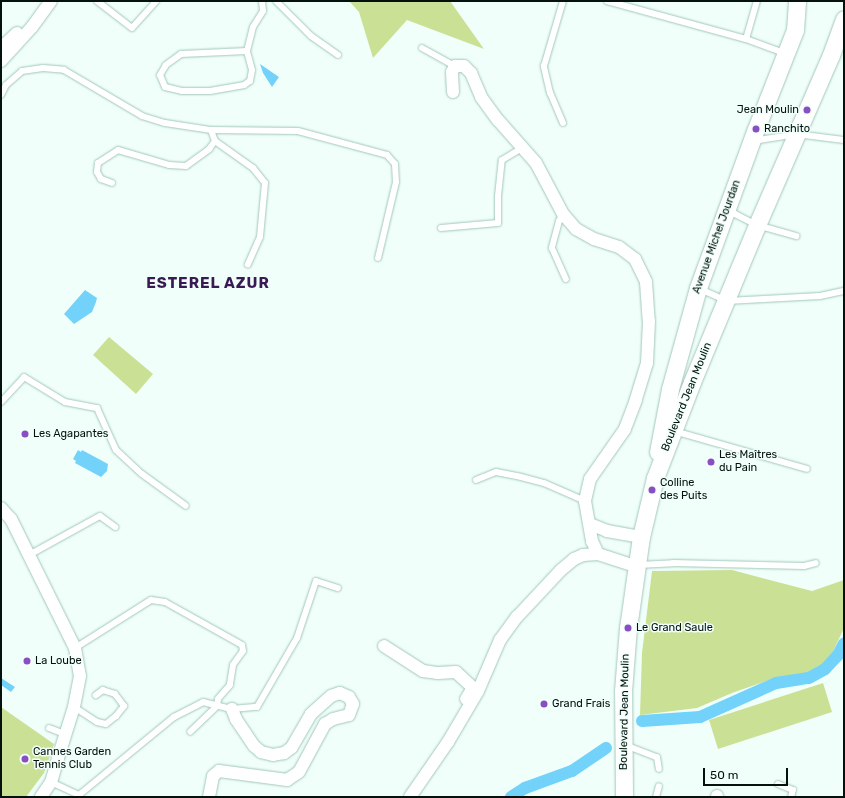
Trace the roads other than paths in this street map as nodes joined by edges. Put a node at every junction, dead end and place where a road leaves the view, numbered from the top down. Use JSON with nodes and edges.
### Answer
{"nodes":[{"id":1,"x":51,"y":1,"type":"edge"},
{"id":2,"x":97,"y":1,"type":"edge"},
{"id":3,"x":156,"y":1,"type":"edge"},
{"id":4,"x":262,"y":1,"type":"edge"},
{"id":5,"x":276,"y":1,"type":"edge"},
{"id":6,"x":563,"y":1,"type":"edge"},
{"id":7,"x":607,"y":1,"type":"edge"},
{"id":8,"x":757,"y":1,"type":"edge"},
{"id":9,"x":797,"y":1,"type":"edge"},
{"id":10,"x":41,"y":13,"type":"junction"},
{"id":11,"x":844,"y":23,"type":"edge"},
{"id":12,"x":746,"y":39,"type":"junction"},
{"id":13,"x":1,"y":48,"type":"edge"},
{"id":14,"x":422,"y":48,"type":"dead end"},
{"id":15,"x":248,"y":51,"type":"junction"},
{"id":16,"x":786,"y":54,"type":"junction"},
{"id":17,"x":338,"y":55,"type":"dead end"},
{"id":18,"x":1,"y":61,"type":"edge"},
{"id":19,"x":455,"y":66,"type":"junction"},
{"id":20,"x":453,"y":92,"type":"dead end"},
{"id":21,"x":1,"y":95,"type":"edge"},
{"id":22,"x":563,"y":123,"type":"dead end"},
{"id":23,"x":211,"y":130,"type":"junction"},
{"id":24,"x":796,"y":134,"type":"junction"},
{"id":25,"x":215,"y":141,"type":"junction"},
{"id":26,"x":844,"y":141,"type":"edge"},
{"id":27,"x":749,"y":147,"type":"junction"},
{"id":28,"x":522,"y":148,"type":"junction"},
{"id":29,"x":112,"y":183,"type":"dead end"},
{"id":30,"x":728,"y":205,"type":"junction"},
{"id":31,"x":563,"y":214,"type":"junction"},
{"id":32,"x":757,"y":224,"type":"junction"},
{"id":33,"x":441,"y":228,"type":"dead end"},
{"id":34,"x":796,"y":236,"type":"dead end"},
{"id":35,"x":378,"y":258,"type":"dead end"},
{"id":36,"x":248,"y":264,"type":"dead end"},
{"id":37,"x":566,"y":279,"type":"dead end"},
{"id":38,"x":698,"y":288,"type":"junction"},
{"id":39,"x":844,"y":291,"type":"edge"},
{"id":40,"x":727,"y":301,"type":"junction"},
{"id":41,"x":1,"y":402,"type":"edge"},
{"id":42,"x":674,"y":431,"type":"junction"},
{"id":43,"x":807,"y":469,"type":"dead end"},
{"id":44,"x":655,"y":478,"type":"junction"},
{"id":45,"x":476,"y":480,"type":"dead end"},
{"id":46,"x":585,"y":501,"type":"junction"},
{"id":47,"x":186,"y":506,"type":"dead end"},
{"id":48,"x":1,"y":508,"type":"edge"},
{"id":49,"x":590,"y":524,"type":"junction"},
{"id":50,"x":115,"y":527,"type":"dead end"},
{"id":51,"x":641,"y":537,"type":"junction"},
{"id":52,"x":598,"y":554,"type":"junction"},
{"id":53,"x":29,"y":555,"type":"junction"},
{"id":54,"x":816,"y":564,"type":"dead end"},
{"id":55,"x":636,"y":566,"type":"junction"},
{"id":56,"x":338,"y":588,"type":"dead end"},
{"id":57,"x":384,"y":646,"type":"dead end"},
{"id":58,"x":75,"y":648,"type":"junction"},
{"id":59,"x":96,"y":695,"type":"dead end"},
{"id":60,"x":217,"y":706,"type":"junction"},
{"id":61,"x":74,"y":707,"type":"junction"},
{"id":62,"x":232,"y":710,"type":"junction"},
{"id":63,"x":49,"y":728,"type":"dead end"},
{"id":64,"x":190,"y":732,"type":"dead end"},
{"id":65,"x":65,"y":734,"type":"junction"},
{"id":66,"x":448,"y":742,"type":"junction"},
{"id":67,"x":624,"y":745,"type":"junction"},
{"id":68,"x":659,"y":770,"type":"dead end"},
{"id":69,"x":51,"y":782,"type":"junction"},
{"id":70,"x":778,"y":784,"type":"dead end"},
{"id":71,"x":659,"y":786,"type":"dead end"},
{"id":72,"x":41,"y":797,"type":"edge"},
{"id":73,"x":208,"y":797,"type":"edge"},
{"id":74,"x":410,"y":797,"type":"edge"},
{"id":75,"x":624,"y":797,"type":"edge"},
{"id":76,"x":656,"y":797,"type":"edge"},
{"id":77,"x":791,"y":797,"type":"edge"}],
"edges":[{"from":1,"to":10,"type":"street"},
{"from":2,"to":3,"type":"lane"},
{"from":4,"to":15,"type":"lane"},
{"from":5,"to":17,"type":"lane"},
{"from":6,"to":22,"type":"lane"},
{"from":7,"to":12,"type":"lane"},
{"from":8,"to":12,"type":"lane"},
{"from":9,"to":16,"type":"main road","name":"Avenue Michel Jourdan"},
{"from":10,"to":13,"type":"street"},
{"from":10,"to":18,"type":"street"},
{"from":11,"to":24,"type":"main road","name":"Boulevard Jean Moulin"},
{"from":12,"to":16,"type":"lane"},
{"from":14,"to":19,"type":"lane"},
{"from":15,"to":15,"type":"lane"},
{"from":16,"to":27,"type":"main road","name":"Avenue Michel Jourdan"},
{"from":19,"to":20,"type":"street"},
{"from":19,"to":28,"type":"street"},
{"from":21,"to":23,"type":"lane"},
{"from":23,"to":25,"type":"lane"},
{"from":23,"to":35,"type":"lane"},
{"from":24,"to":26,"type":"lane"},
{"from":24,"to":27,"type":"lane"},
{"from":24,"to":32,"type":"main road","name":"Boulevard Jean Moulin"},
{"from":25,"to":29,"type":"lane"},
{"from":25,"to":36,"type":"lane"},
{"from":27,"to":30,"type":"main road","name":"Avenue Michel Jourdan"},
{"from":28,"to":31,"type":"street"},
{"from":28,"to":33,"type":"lane"},
{"from":30,"to":32,"type":"lane"},
{"from":30,"to":38,"type":"main road","name":"Avenue Michel Jourdan"},
{"from":31,"to":37,"type":"lane"},
{"from":31,"to":46,"type":"street"},
{"from":32,"to":34,"type":"lane"},
{"from":32,"to":40,"type":"main road","name":"Boulevard Jean Moulin"},
{"from":38,"to":40,"type":"lane"},
{"from":38,"to":44,"type":"main road","name":"Avenue Michel Jourdan"},
{"from":39,"to":40,"type":"lane"},
{"from":40,"to":42,"type":"main road","name":"Boulevard Jean Moulin"},
{"from":41,"to":47,"type":"lane"},
{"from":42,"to":43,"type":"lane"},
{"from":42,"to":44,"type":"main road","name":"Boulevard Jean Moulin"},
{"from":44,"to":51,"type":"main road","name":"Boulevard Jean Moulin"},
{"from":45,"to":46,"type":"lane"},
{"from":46,"to":49,"type":"street"},
{"from":48,"to":53,"type":"street"},
{"from":49,"to":51,"type":"street"},
{"from":49,"to":52,"type":"street"},
{"from":50,"to":53,"type":"lane"},
{"from":51,"to":55,"type":"main road","name":"Boulevard Jean Moulin"},
{"from":52,"to":55,"type":"street"},
{"from":52,"to":66,"type":"street"},
{"from":53,"to":58,"type":"street"},
{"from":54,"to":55,"type":"lane"},
{"from":55,"to":67,"type":"main road","name":"Boulevard Jean Moulin"},
{"from":56,"to":62,"type":"lane"},
{"from":57,"to":66,"type":"street"},
{"from":58,"to":60,"type":"lane"},
{"from":58,"to":61,"type":"street"},
{"from":59,"to":61,"type":"lane"},
{"from":60,"to":62,"type":"lane"},
{"from":60,"to":64,"type":"lane"},
{"from":60,"to":69,"type":"lane"},
{"from":61,"to":65,"type":"street"},
{"from":62,"to":73,"type":"street"},
{"from":63,"to":65,"type":"lane"},
{"from":65,"to":69,"type":"street"},
{"from":66,"to":74,"type":"street"},
{"from":67,"to":68,"type":"lane"},
{"from":67,"to":75,"type":"main road","name":"Boulevard Jean Moulin"},
{"from":69,"to":72,"type":"street"},
{"from":70,"to":77,"type":"lane"},
{"from":71,"to":76,"type":"lane"}]}
